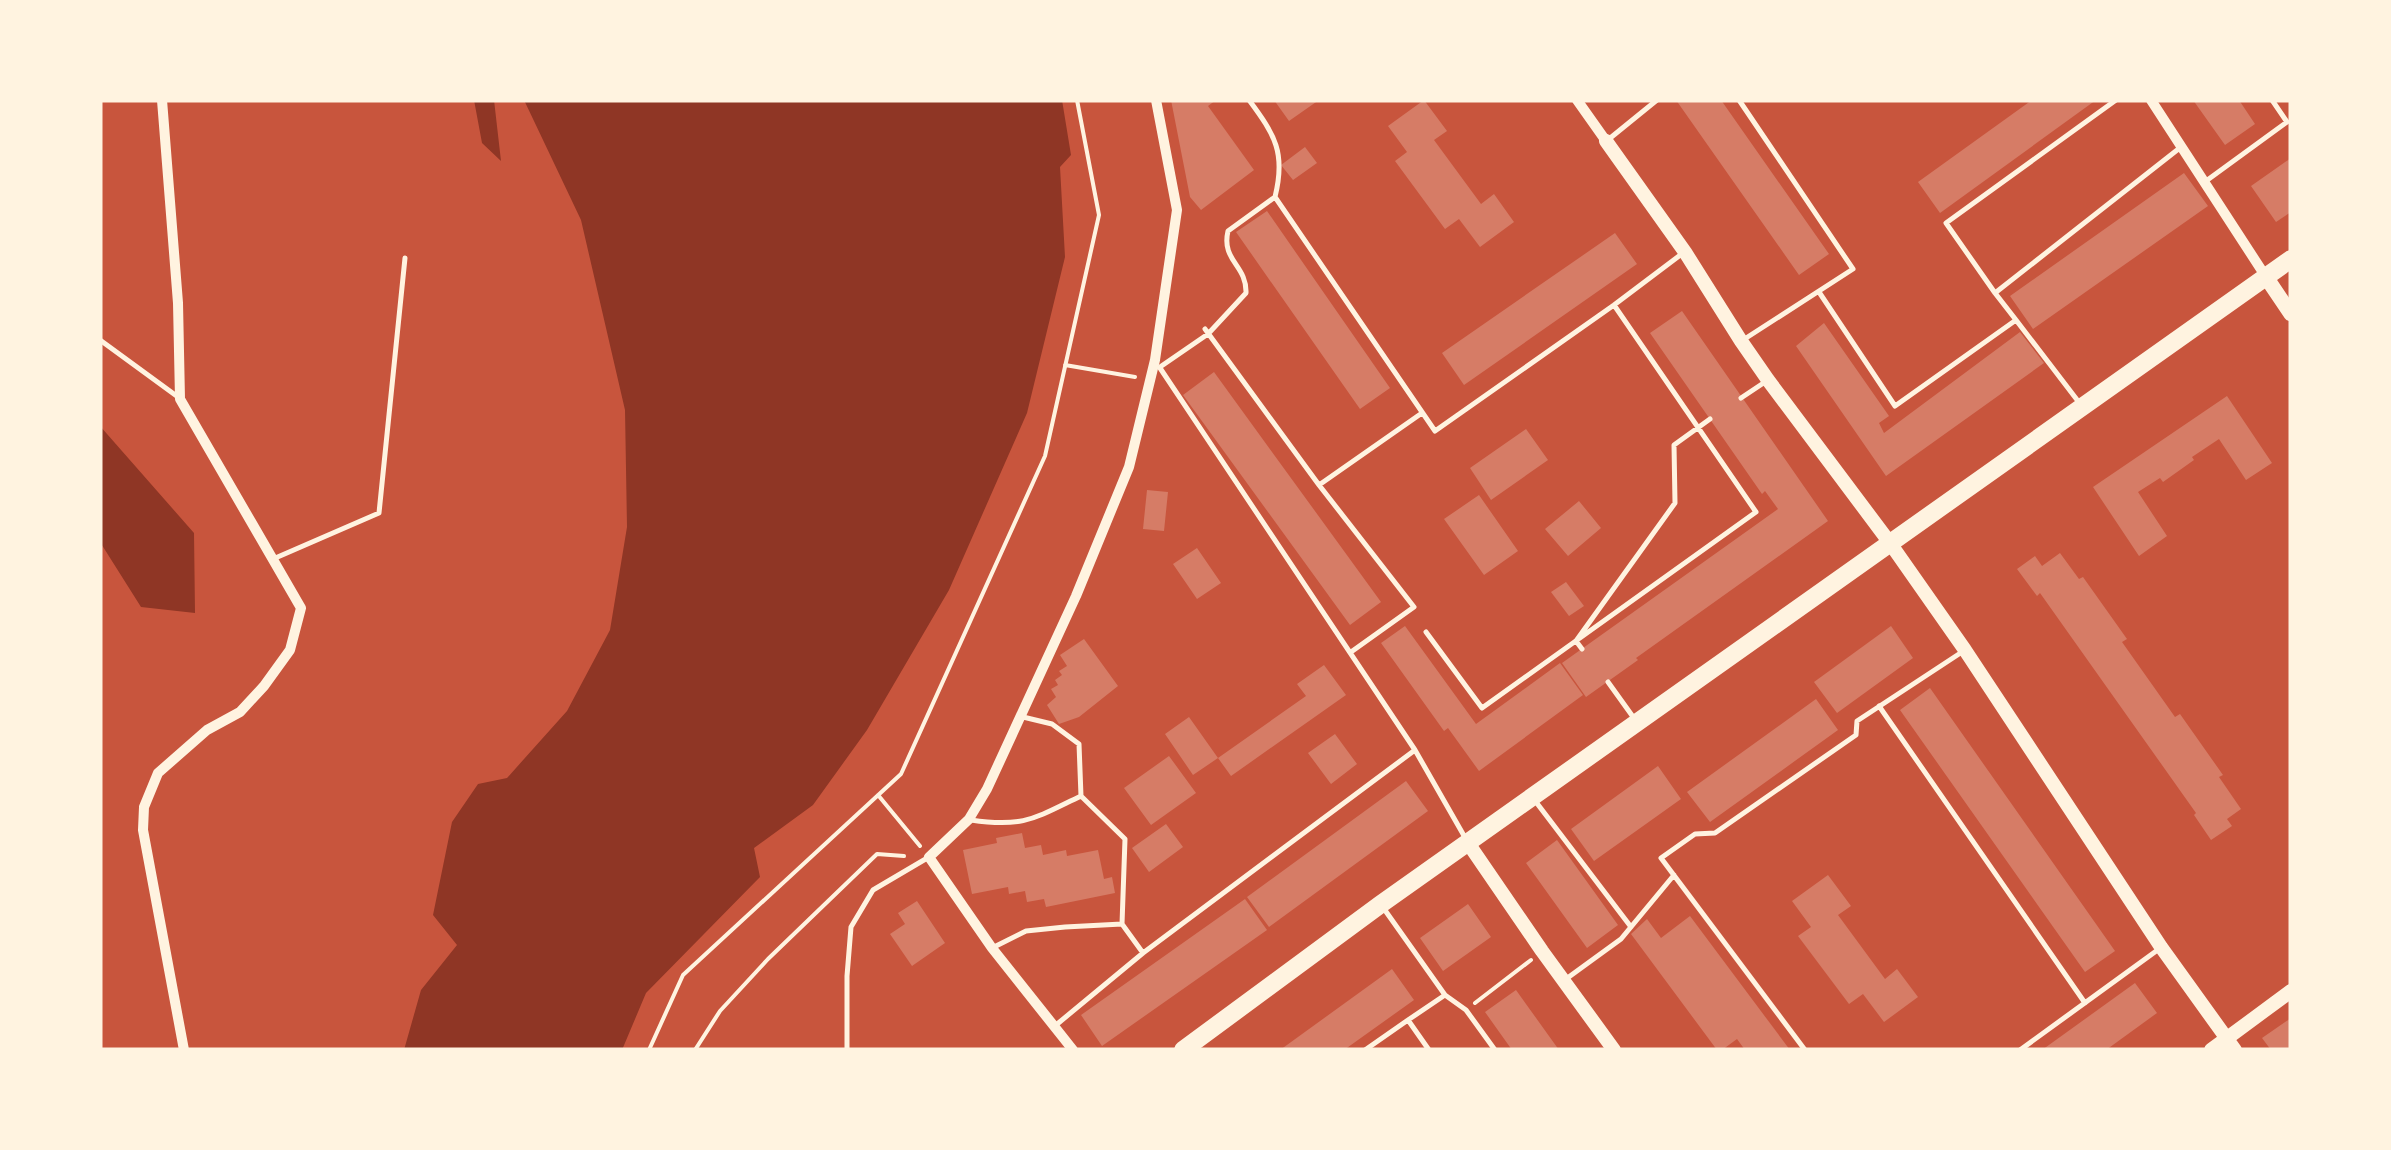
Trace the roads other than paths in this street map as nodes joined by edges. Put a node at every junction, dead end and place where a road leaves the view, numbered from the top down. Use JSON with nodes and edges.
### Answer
{"nodes":[{"id":1,"x":162,"y":100,"type":"edge"},
{"id":2,"x":1156,"y":100,"type":"edge"},
{"id":3,"x":1249,"y":100,"type":"edge"},
{"id":4,"x":1578,"y":100,"type":"edge"},
{"id":5,"x":1657,"y":100,"type":"edge"},
{"id":6,"x":1739,"y":100,"type":"edge"},
{"id":7,"x":2116,"y":100,"type":"edge"},
{"id":8,"x":2151,"y":100,"type":"edge"},
{"id":9,"x":2272,"y":100,"type":"edge"},
{"id":10,"x":1606,"y":141,"type":"junction"},
{"id":11,"x":2182,"y":146,"type":"junction"},
{"id":12,"x":2206,"y":182,"type":"junction"},
{"id":13,"x":1275,"y":198,"type":"junction"},
{"id":14,"x":1686,"y":252,"type":"junction"},
{"id":15,"x":404,"y":258,"type":"dead end"},
{"id":16,"x":2291,"y":259,"type":"edge"},
{"id":17,"x":2266,"y":277,"type":"junction"},
{"id":18,"x":1819,"y":292,"type":"junction"},
{"id":19,"x":1994,"y":293,"type":"junction"},
{"id":20,"x":1614,"y":305,"type":"junction"},
{"id":21,"x":2291,"y":314,"type":"edge"},
{"id":22,"x":2016,"y":320,"type":"junction"},
{"id":23,"x":1206,"y":332,"type":"junction"},
{"id":24,"x":100,"y":340,"type":"edge"},
{"id":25,"x":1740,"y":341,"type":"junction"},
{"id":26,"x":1158,"y":363,"type":"junction"},
{"id":27,"x":1768,"y":380,"type":"junction"},
{"id":28,"x":1741,"y":398,"type":"dead end"},
{"id":29,"x":180,"y":399,"type":"junction"},
{"id":30,"x":2082,"y":407,"type":"junction"},
{"id":31,"x":1422,"y":413,"type":"junction"},
{"id":32,"x":1710,"y":420,"type":"dead end"},
{"id":33,"x":1698,"y":428,"type":"junction"},
{"id":34,"x":1319,"y":485,"type":"junction"},
{"id":35,"x":1890,"y":543,"type":"junction"},
{"id":36,"x":273,"y":559,"type":"junction"},
{"id":37,"x":1426,"y":632,"type":"dead end"},
{"id":38,"x":1576,"y":642,"type":"junction"},
{"id":39,"x":1582,"y":649,"type":"dead end"},
{"id":40,"x":1964,"y":650,"type":"junction"},
{"id":41,"x":1351,"y":652,"type":"junction"},
{"id":42,"x":1608,"y":682,"type":"dead end"},
{"id":43,"x":1878,"y":706,"type":"junction"},
{"id":44,"x":1020,"y":716,"type":"junction"},
{"id":45,"x":1637,"y":723,"type":"junction"},
{"id":46,"x":1414,"y":750,"type":"junction"},
{"id":47,"x":1082,"y":796,"type":"junction"},
{"id":48,"x":1532,"y":797,"type":"junction"},
{"id":49,"x":969,"y":820,"type":"junction"},
{"id":50,"x":1468,"y":844,"type":"junction"},
{"id":51,"x":929,"y":857,"type":"junction"},
{"id":52,"x":1674,"y":875,"type":"junction"},
{"id":53,"x":1381,"y":904,"type":"junction"},
{"id":54,"x":1122,"y":924,"type":"junction"},
{"id":55,"x":1631,"y":927,"type":"junction"},
{"id":56,"x":2161,"y":947,"type":"junction"},
{"id":57,"x":992,"y":948,"type":"junction"},
{"id":58,"x":1143,"y":953,"type":"junction"},
{"id":59,"x":1564,"y":981,"type":"junction"},
{"id":60,"x":2291,"y":991,"type":"edge"},
{"id":61,"x":1445,"y":994,"type":"junction"},
{"id":62,"x":2086,"y":1003,"type":"junction"},
{"id":63,"x":1408,"y":1020,"type":"junction"},
{"id":64,"x":1054,"y":1026,"type":"junction"},
{"id":65,"x":2231,"y":1044,"type":"edge"},
{"id":66,"x":184,"y":1050,"type":"edge"},
{"id":67,"x":847,"y":1050,"type":"edge"},
{"id":68,"x":1073,"y":1050,"type":"edge"},
{"id":69,"x":1183,"y":1050,"type":"edge"},
{"id":70,"x":1365,"y":1050,"type":"edge"},
{"id":71,"x":1429,"y":1050,"type":"edge"},
{"id":72,"x":1495,"y":1050,"type":"edge"},
{"id":73,"x":1614,"y":1050,"type":"edge"},
{"id":74,"x":1805,"y":1050,"type":"edge"},
{"id":75,"x":2020,"y":1050,"type":"edge"},
{"id":76,"x":2211,"y":1050,"type":"edge"}],
"edges":[{"from":1,"to":29,"type":"street"},
{"from":2,"to":26,"type":"street"},
{"from":3,"to":13,"type":"lane"},
{"from":4,"to":10,"type":"street"},
{"from":5,"to":10,"type":"lane"},
{"from":6,"to":18,"type":"lane"},
{"from":7,"to":19,"type":"lane"},
{"from":8,"to":11,"type":"street"},
{"from":9,"to":12,"type":"lane"},
{"from":10,"to":14,"type":"street"},
{"from":11,"to":12,"type":"street"},
{"from":11,"to":19,"type":"lane"},
{"from":12,"to":17,"type":"street"},
{"from":13,"to":23,"type":"lane"},
{"from":13,"to":31,"type":"lane"},
{"from":14,"to":20,"type":"lane"},
{"from":14,"to":25,"type":"street"},
{"from":15,"to":36,"type":"lane"},
{"from":16,"to":17,"type":"main road"},
{"from":17,"to":21,"type":"main road"},
{"from":17,"to":30,"type":"main road"},
{"from":18,"to":22,"type":"lane"},
{"from":18,"to":25,"type":"lane"},
{"from":19,"to":22,"type":"lane"},
{"from":20,"to":31,"type":"lane"},
{"from":20,"to":33,"type":"lane"},
{"from":22,"to":30,"type":"lane"},
{"from":23,"to":26,"type":"lane"},
{"from":23,"to":34,"type":"lane"},
{"from":24,"to":29,"type":"lane"},
{"from":25,"to":27,"type":"street"},
{"from":26,"to":41,"type":"lane"},
{"from":26,"to":44,"type":"street"},
{"from":27,"to":28,"type":"lane"},
{"from":27,"to":35,"type":"street"},
{"from":29,"to":36,"type":"street"},
{"from":30,"to":35,"type":"main road"},
{"from":31,"to":34,"type":"lane"},
{"from":32,"to":33,"type":"lane"},
{"from":33,"to":38,"type":"lane"},
{"from":33,"to":38,"type":"lane"},
{"from":34,"to":41,"type":"lane"},
{"from":35,"to":40,"type":"street"},
{"from":35,"to":45,"type":"main road"},
{"from":36,"to":66,"type":"street"},
{"from":37,"to":38,"type":"lane"},
{"from":38,"to":39,"type":"lane"},
{"from":40,"to":43,"type":"lane"},
{"from":40,"to":56,"type":"street"},
{"from":41,"to":46,"type":"lane"},
{"from":42,"to":45,"type":"lane"},
{"from":43,"to":52,"type":"lane"},
{"from":43,"to":62,"type":"lane"},
{"from":44,"to":47,"type":"lane"},
{"from":44,"to":49,"type":"street"},
{"from":45,"to":48,"type":"main road"},
{"from":46,"to":50,"type":"lane"},
{"from":46,"to":58,"type":"lane"},
{"from":47,"to":49,"type":"lane"},
{"from":47,"to":54,"type":"lane"},
{"from":48,"to":50,"type":"main road"},
{"from":48,"to":55,"type":"lane"},
{"from":49,"to":51,"type":"street"},
{"from":50,"to":53,"type":"main road"},
{"from":50,"to":59,"type":"street"},
{"from":51,"to":57,"type":"street"},
{"from":51,"to":67,"type":"lane"},
{"from":52,"to":55,"type":"lane"},
{"from":52,"to":74,"type":"lane"},
{"from":53,"to":61,"type":"lane"},
{"from":53,"to":69,"type":"main road"},
{"from":54,"to":57,"type":"lane"},
{"from":54,"to":58,"type":"lane"},
{"from":55,"to":59,"type":"lane"},
{"from":56,"to":62,"type":"lane"},
{"from":56,"to":65,"type":"street"},
{"from":57,"to":64,"type":"street"},
{"from":58,"to":64,"type":"lane"},
{"from":59,"to":73,"type":"street"},
{"from":60,"to":65,"type":"street"},
{"from":61,"to":63,"type":"lane"},
{"from":61,"to":72,"type":"lane"},
{"from":62,"to":75,"type":"lane"},
{"from":63,"to":70,"type":"lane"},
{"from":63,"to":71,"type":"lane"},
{"from":64,"to":68,"type":"street"},
{"from":65,"to":76,"type":"street"}]}
